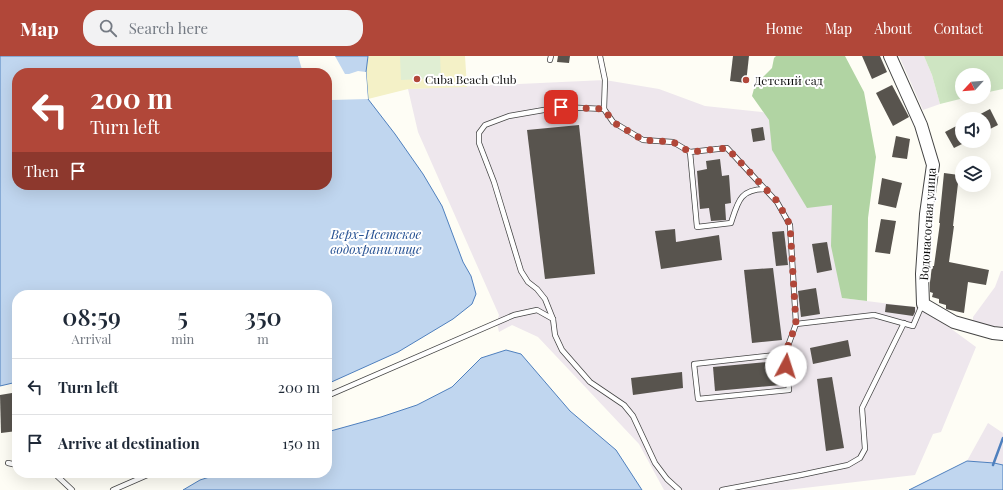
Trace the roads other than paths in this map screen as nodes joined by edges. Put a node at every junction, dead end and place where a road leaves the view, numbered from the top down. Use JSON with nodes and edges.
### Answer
{"nodes":[{"id":1,"x":600,"y":56,"type":"edge"},
{"id":2,"x":890,"y":56,"type":"edge"},
{"id":3,"x":604,"y":109,"type":"junction"},
{"id":4,"x":690,"y":152,"type":"junction"},
{"id":5,"x":766,"y":189,"type":"junction"},
{"id":6,"x":923,"y":304,"type":"junction"},
{"id":7,"x":553,"y":319,"type":"junction"},
{"id":8,"x":904,"y":323,"type":"junction"},
{"id":9,"x":796,"y":324,"type":"junction"},
{"id":10,"x":1003,"y":334,"type":"edge"},
{"id":11,"x":785,"y":354,"type":"junction"},
{"id":12,"x":332,"y":394,"type":"edge"},
{"id":13,"x":8,"y":463,"type":"dead end"},
{"id":14,"x":12,"y":464,"type":"edge"},
{"id":15,"x":59,"y":478,"type":"edge"},
{"id":16,"x":141,"y":478,"type":"edge"},
{"id":17,"x":72,"y":490,"type":"edge"},
{"id":18,"x":113,"y":490,"type":"edge"},
{"id":19,"x":679,"y":490,"type":"edge"},
{"id":20,"x":722,"y":490,"type":"edge"}],
"edges":[{"from":1,"to":3,"type":"lane"},
{"from":2,"to":6,"type":"street","name":"Водонасосная улица"},
{"from":3,"to":4,"type":"lane"},
{"from":3,"to":7,"type":"lane"},
{"from":4,"to":5,"type":"lane"},
{"from":4,"to":5,"type":"lane"},
{"from":5,"to":9,"type":"lane"},
{"from":6,"to":8,"type":"lane"},
{"from":6,"to":10,"type":"street"},
{"from":7,"to":12,"type":"lane"},
{"from":7,"to":19,"type":"lane"},
{"from":8,"to":9,"type":"lane"},
{"from":8,"to":20,"type":"lane"},
{"from":9,"to":11,"type":"lane"},
{"from":11,"to":11,"type":"lane"},
{"from":13,"to":14,"type":"lane"},
{"from":15,"to":17,"type":"lane"},
{"from":16,"to":18,"type":"lane"}]}
